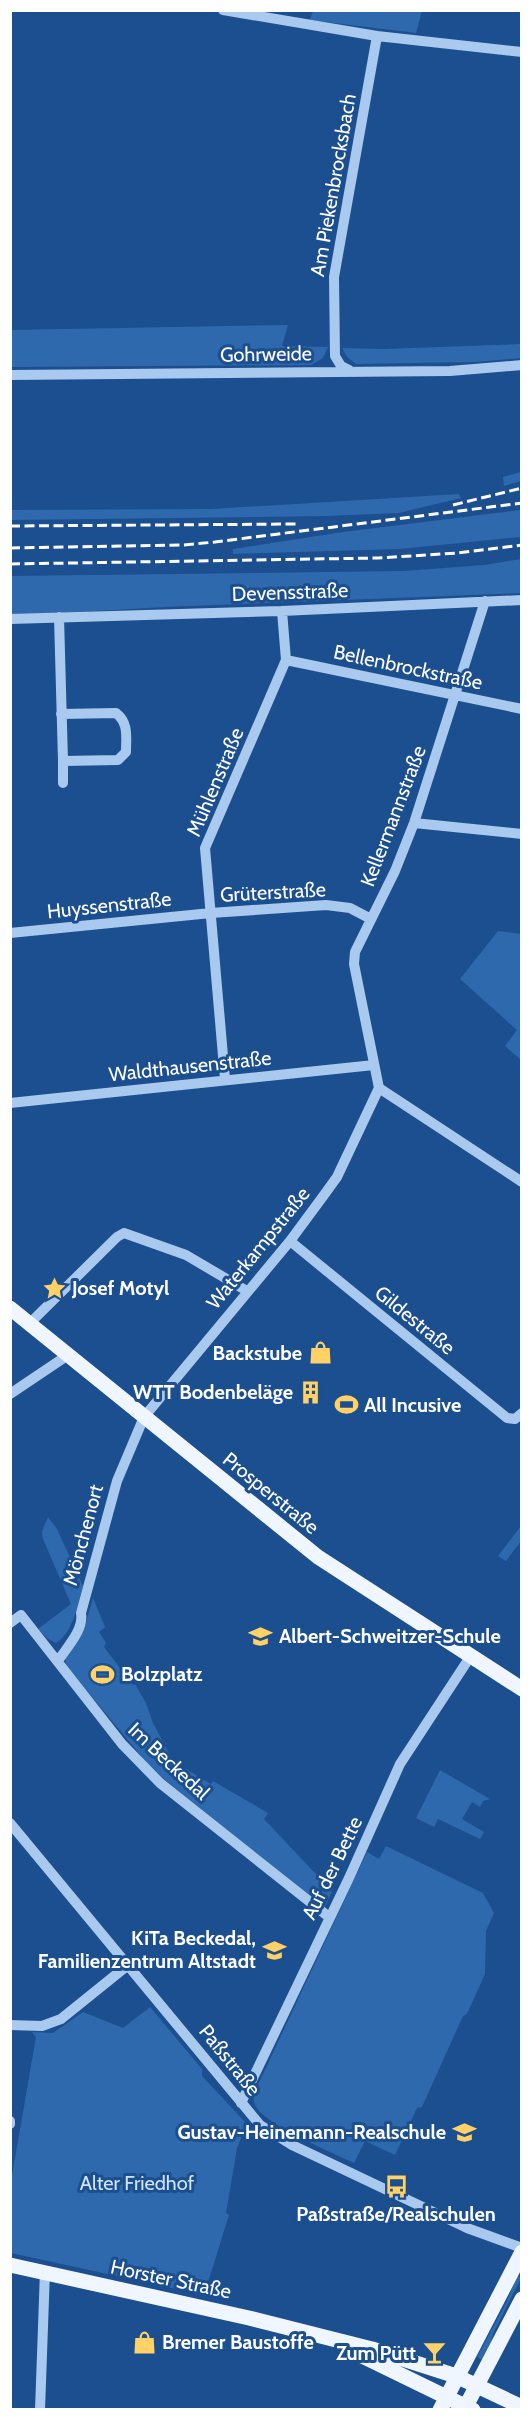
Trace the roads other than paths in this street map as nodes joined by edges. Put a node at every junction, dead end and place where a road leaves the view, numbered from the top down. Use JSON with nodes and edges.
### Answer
{"nodes":[{"id":1,"x":223,"y":10,"type":"edge"},
{"id":2,"x":377,"y":36,"type":"junction"},
{"id":3,"x":522,"y":52,"type":"edge"},
{"id":4,"x":522,"y":365,"type":"edge"},
{"id":5,"x":350,"y":370,"type":"junction"},
{"id":6,"x":10,"y":375,"type":"edge"},
{"id":7,"x":522,"y":600,"type":"edge"},
{"id":8,"x":484,"y":601,"type":"junction"},
{"id":9,"x":282,"y":611,"type":"junction"},
{"id":10,"x":59,"y":617,"type":"junction"},
{"id":11,"x":10,"y":619,"type":"edge"},
{"id":12,"x":286,"y":660,"type":"junction"},
{"id":13,"x":455,"y":695,"type":"junction"},
{"id":14,"x":522,"y":709,"type":"edge"},
{"id":15,"x":61,"y":714,"type":"junction"},
{"id":16,"x":63,"y":761,"type":"junction"},
{"id":17,"x":63,"y":783,"type":"dead end"},
{"id":18,"x":414,"y":823,"type":"junction"},
{"id":19,"x":522,"y":834,"type":"edge"},
{"id":20,"x":211,"y":913,"type":"junction"},
{"id":21,"x":370,"y":918,"type":"junction"},
{"id":22,"x":10,"y":933,"type":"edge"},
{"id":23,"x":374,"y":1065,"type":"junction"},
{"id":24,"x":225,"y":1079,"type":"junction"},
{"id":25,"x":379,"y":1088,"type":"junction"},
{"id":26,"x":10,"y":1103,"type":"edge"},
{"id":27,"x":522,"y":1182,"type":"edge"},
{"id":28,"x":290,"y":1241,"type":"junction"},
{"id":29,"x":247,"y":1291,"type":"junction"},
{"id":30,"x":10,"y":1308,"type":"edge"},
{"id":31,"x":30,"y":1323,"type":"junction"},
{"id":32,"x":68,"y":1355,"type":"junction"},
{"id":33,"x":10,"y":1395,"type":"edge"},
{"id":34,"x":520,"y":1415,"type":"edge"},
{"id":35,"x":144,"y":1418,"type":"junction"},
{"id":36,"x":10,"y":1623,"type":"edge"},
{"id":37,"x":470,"y":1657,"type":"junction"},
{"id":38,"x":58,"y":1661,"type":"junction"},
{"id":39,"x":522,"y":1689,"type":"edge"},
{"id":40,"x":10,"y":1823,"type":"edge"},
{"id":41,"x":329,"y":1917,"type":"junction"},
{"id":42,"x":128,"y":1965,"type":"junction"},
{"id":43,"x":10,"y":2025,"type":"edge"},
{"id":44,"x":241,"y":2103,"type":"junction"},
{"id":45,"x":522,"y":2250,"type":"edge"},
{"id":46,"x":10,"y":2265,"type":"edge"},
{"id":47,"x":45,"y":2271,"type":"junction"},
{"id":48,"x":522,"y":2299,"type":"edge"},
{"id":49,"x":322,"y":2337,"type":"junction"},
{"id":50,"x":456,"y":2376,"type":"junction"},
{"id":51,"x":475,"y":2386,"type":"junction"},
{"id":52,"x":443,"y":2403,"type":"edge"},
{"id":53,"x":522,"y":2407,"type":"edge"},
{"id":54,"x":40,"y":2409,"type":"edge"},
{"id":55,"x":468,"y":2409,"type":"edge"}],
"edges":[{"from":1,"to":2,"type":"street"},
{"from":2,"to":3,"type":"street"},
{"from":2,"to":5,"type":"street","name":"Am Piekenbrocksbach"},
{"from":4,"to":5,"type":"street","name":"Gohrweide"},
{"from":5,"to":6,"type":"street","name":"Gohrweide"},
{"from":7,"to":8,"type":"street","name":"Devensstraße"},
{"from":8,"to":9,"type":"street","name":"Devensstraße"},
{"from":8,"to":13,"type":"street","name":"Kellermannstraße"},
{"from":9,"to":10,"type":"street","name":"Devensstraße"},
{"from":9,"to":12,"type":"street","name":"Mühlenstraße"},
{"from":10,"to":11,"type":"street","name":"Devensstraße"},
{"from":10,"to":15,"type":"street"},
{"from":12,"to":13,"type":"street","name":"Bellenbrockstraße"},
{"from":12,"to":20,"type":"street","name":"Mühlenstraße"},
{"from":13,"to":14,"type":"street","name":"Bellenbrockstraße"},
{"from":13,"to":18,"type":"street","name":"Kellermannstraße"},
{"from":15,"to":16,"type":"street"},
{"from":15,"to":16,"type":"street"},
{"from":16,"to":17,"type":"street"},
{"from":18,"to":19,"type":"street"},
{"from":18,"to":21,"type":"street","name":"Kellermannstraße"},
{"from":20,"to":21,"type":"street","name":"Grüterstraße"},
{"from":20,"to":22,"type":"street","name":"Huyssenstraße"},
{"from":20,"to":24,"type":"street","name":"Mühlenstraße"},
{"from":21,"to":23,"type":"street","name":"Kellermannstraße"},
{"from":23,"to":24,"type":"street","name":"Waldthausenstraße"},
{"from":23,"to":25,"type":"street","name":"Kellermannstraße"},
{"from":24,"to":26,"type":"street","name":"Waldthausenstraße"},
{"from":25,"to":27,"type":"street"},
{"from":25,"to":28,"type":"street","name":"Waterkampstraße"},
{"from":28,"to":29,"type":"street","name":"Waterkampstraße"},
{"from":28,"to":34,"type":"street","name":"Gildestraße"},
{"from":29,"to":31,"type":"street"},
{"from":29,"to":35,"type":"street","name":"Waterkampstraße"},
{"from":30,"to":31,"type":"main road","name":"Prosperstraße"},
{"from":31,"to":32,"type":"main road","name":"Prosperstraße"},
{"from":32,"to":33,"type":"street"},
{"from":32,"to":35,"type":"main road","name":"Prosperstraße"},
{"from":35,"to":37,"type":"main road","name":"Prosperstraße"},
{"from":35,"to":38,"type":"street","name":"Mönchenort"},
{"from":36,"to":38,"type":"street","name":"Im Beckedal"},
{"from":37,"to":39,"type":"main road","name":"Prosperstraße"},
{"from":37,"to":41,"type":"street","name":"Auf der Bette"},
{"from":38,"to":41,"type":"street","name":"Im Beckedal"},
{"from":40,"to":42,"type":"street","name":"Paßstraße"},
{"from":41,"to":44,"type":"street","name":"Auf der Bette"},
{"from":42,"to":43,"type":"street"},
{"from":42,"to":44,"type":"street","name":"Paßstraße"},
{"from":44,"to":45,"type":"street","name":"Paßstraße"},
{"from":45,"to":50,"type":"main road"},
{"from":46,"to":47,"type":"main road","name":"Horster Straße"},
{"from":47,"to":49,"type":"main road","name":"Horster Straße"},
{"from":47,"to":54,"type":"street"},
{"from":48,"to":51,"type":"main road"},
{"from":49,"to":50,"type":"main road","name":"Horster Straße"},
{"from":49,"to":52,"type":"main road","name":"Horster Straße"},
{"from":50,"to":51,"type":"main road","name":"Horster Straße"},
{"from":50,"to":52,"type":"main road"},
{"from":51,"to":53,"type":"main road","name":"Horster Straße"},
{"from":51,"to":55,"type":"main road"},
{"from":52,"to":55,"type":"main road","name":"Horster Straße"}]}
